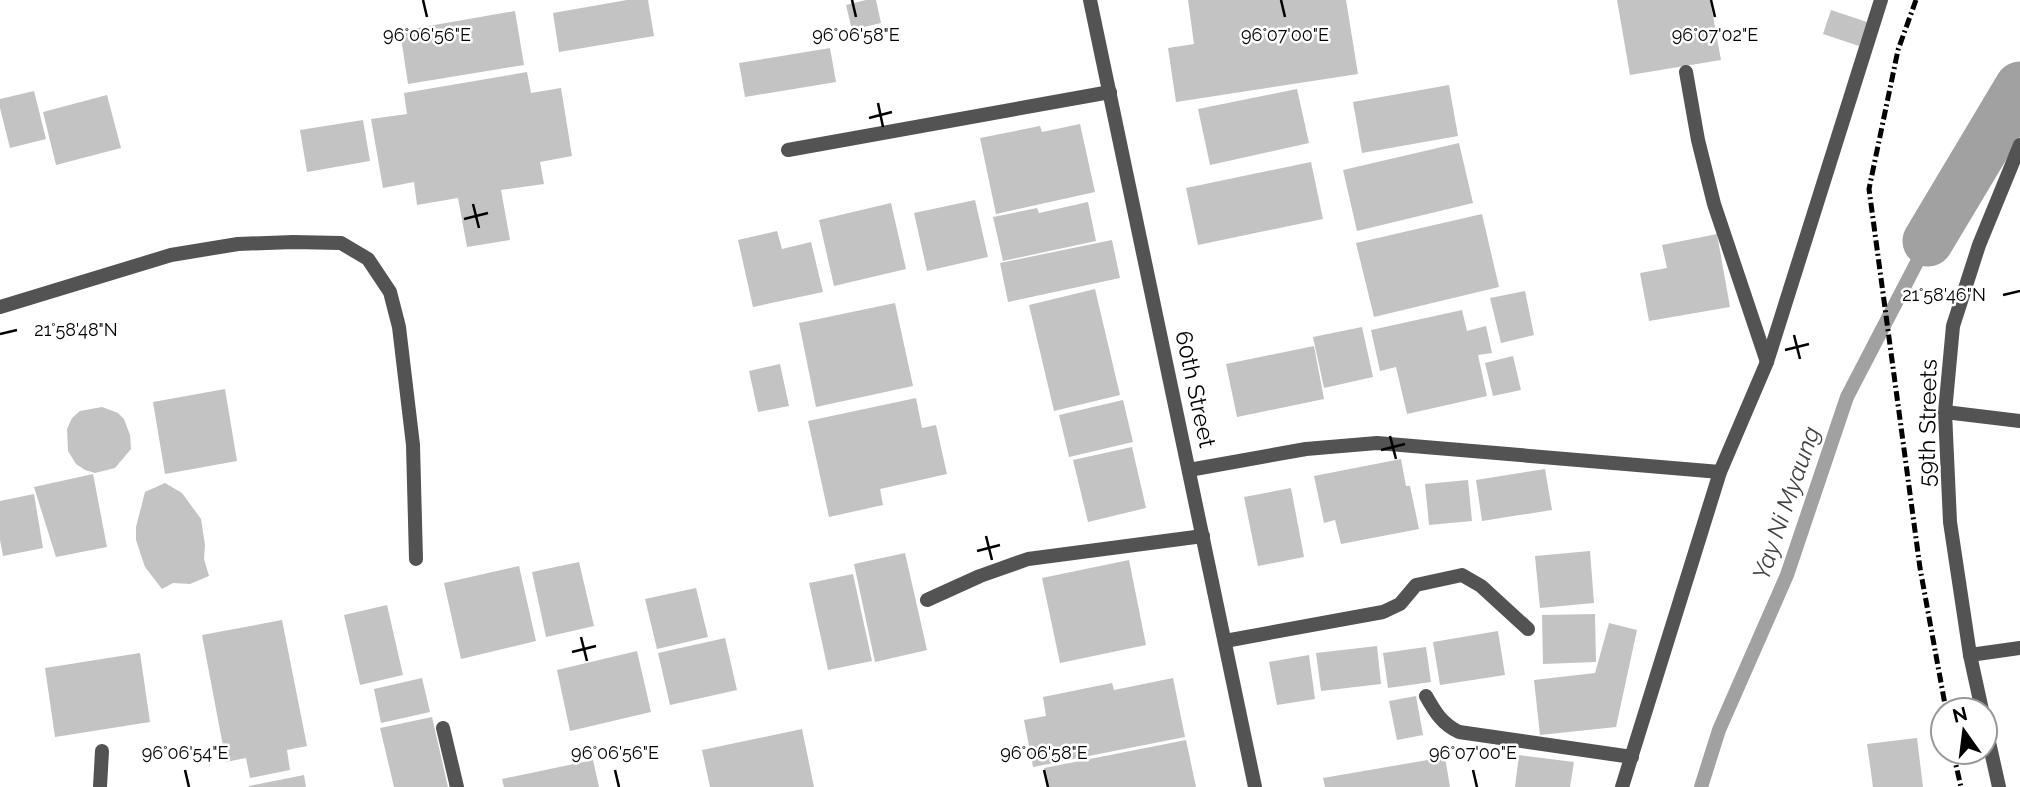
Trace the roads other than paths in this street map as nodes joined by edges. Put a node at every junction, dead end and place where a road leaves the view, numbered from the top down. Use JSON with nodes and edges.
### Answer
{"nodes":[{"id":1,"x":1090,"y":0,"type":"edge"},
{"id":2,"x":1881,"y":0,"type":"edge"},
{"id":3,"x":1686,"y":72,"type":"dead end"},
{"id":4,"x":1110,"y":92,"type":"junction"},
{"id":5,"x":2020,"y":145,"type":"edge"},
{"id":6,"x":788,"y":150,"type":"dead end"},
{"id":7,"x":0,"y":307,"type":"edge"},
{"id":8,"x":1767,"y":362,"type":"junction"},
{"id":9,"x":1945,"y":412,"type":"junction"},
{"id":10,"x":2020,"y":421,"type":"edge"},
{"id":11,"x":1189,"y":470,"type":"junction"},
{"id":12,"x":1720,"y":471,"type":"junction"},
{"id":13,"x":1203,"y":536,"type":"junction"},
{"id":14,"x":416,"y":559,"type":"dead end"},
{"id":15,"x":927,"y":600,"type":"dead end"},
{"id":16,"x":1528,"y":629,"type":"dead end"},
{"id":17,"x":1225,"y":640,"type":"junction"},
{"id":18,"x":2020,"y":648,"type":"edge"},
{"id":19,"x":1970,"y":655,"type":"junction"},
{"id":20,"x":1426,"y":696,"type":"dead end"},
{"id":21,"x":1979,"y":696,"type":"edge"},
{"id":22,"x":443,"y":728,"type":"dead end"},
{"id":23,"x":103,"y":751,"type":"dead end"},
{"id":24,"x":1632,"y":757,"type":"junction"},
{"id":25,"x":1994,"y":766,"type":"edge"},
{"id":26,"x":100,"y":787,"type":"edge"},
{"id":27,"x":457,"y":787,"type":"edge"},
{"id":28,"x":1255,"y":787,"type":"edge"},
{"id":29,"x":1622,"y":787,"type":"edge"},
{"id":30,"x":1999,"y":787,"type":"edge"}],
"edges":[{"from":1,"to":4,"type":"street","name":"60th Street"},
{"from":2,"to":8,"type":"street"},
{"from":3,"to":8,"type":"street"},
{"from":4,"to":6,"type":"street"},
{"from":4,"to":11,"type":"street","name":"60th Street"},
{"from":5,"to":9,"type":"street","name":"59th Streets"},
{"from":7,"to":14,"type":"street"},
{"from":8,"to":12,"type":"street"},
{"from":9,"to":10,"type":"street"},
{"from":9,"to":19,"type":"street","name":"59th Streets"},
{"from":11,"to":12,"type":"street"},
{"from":11,"to":13,"type":"street","name":"60th Street"},
{"from":12,"to":24,"type":"street"},
{"from":13,"to":15,"type":"street"},
{"from":13,"to":17,"type":"street","name":"60th Street"},
{"from":16,"to":17,"type":"street"},
{"from":17,"to":28,"type":"street","name":"60th Street"},
{"from":18,"to":19,"type":"street"},
{"from":19,"to":21,"type":"street","name":"59th Streets"},
{"from":20,"to":24,"type":"street"},
{"from":22,"to":27,"type":"street"},
{"from":23,"to":26,"type":"street"},
{"from":24,"to":29,"type":"street"},
{"from":25,"to":30,"type":"street"}]}
